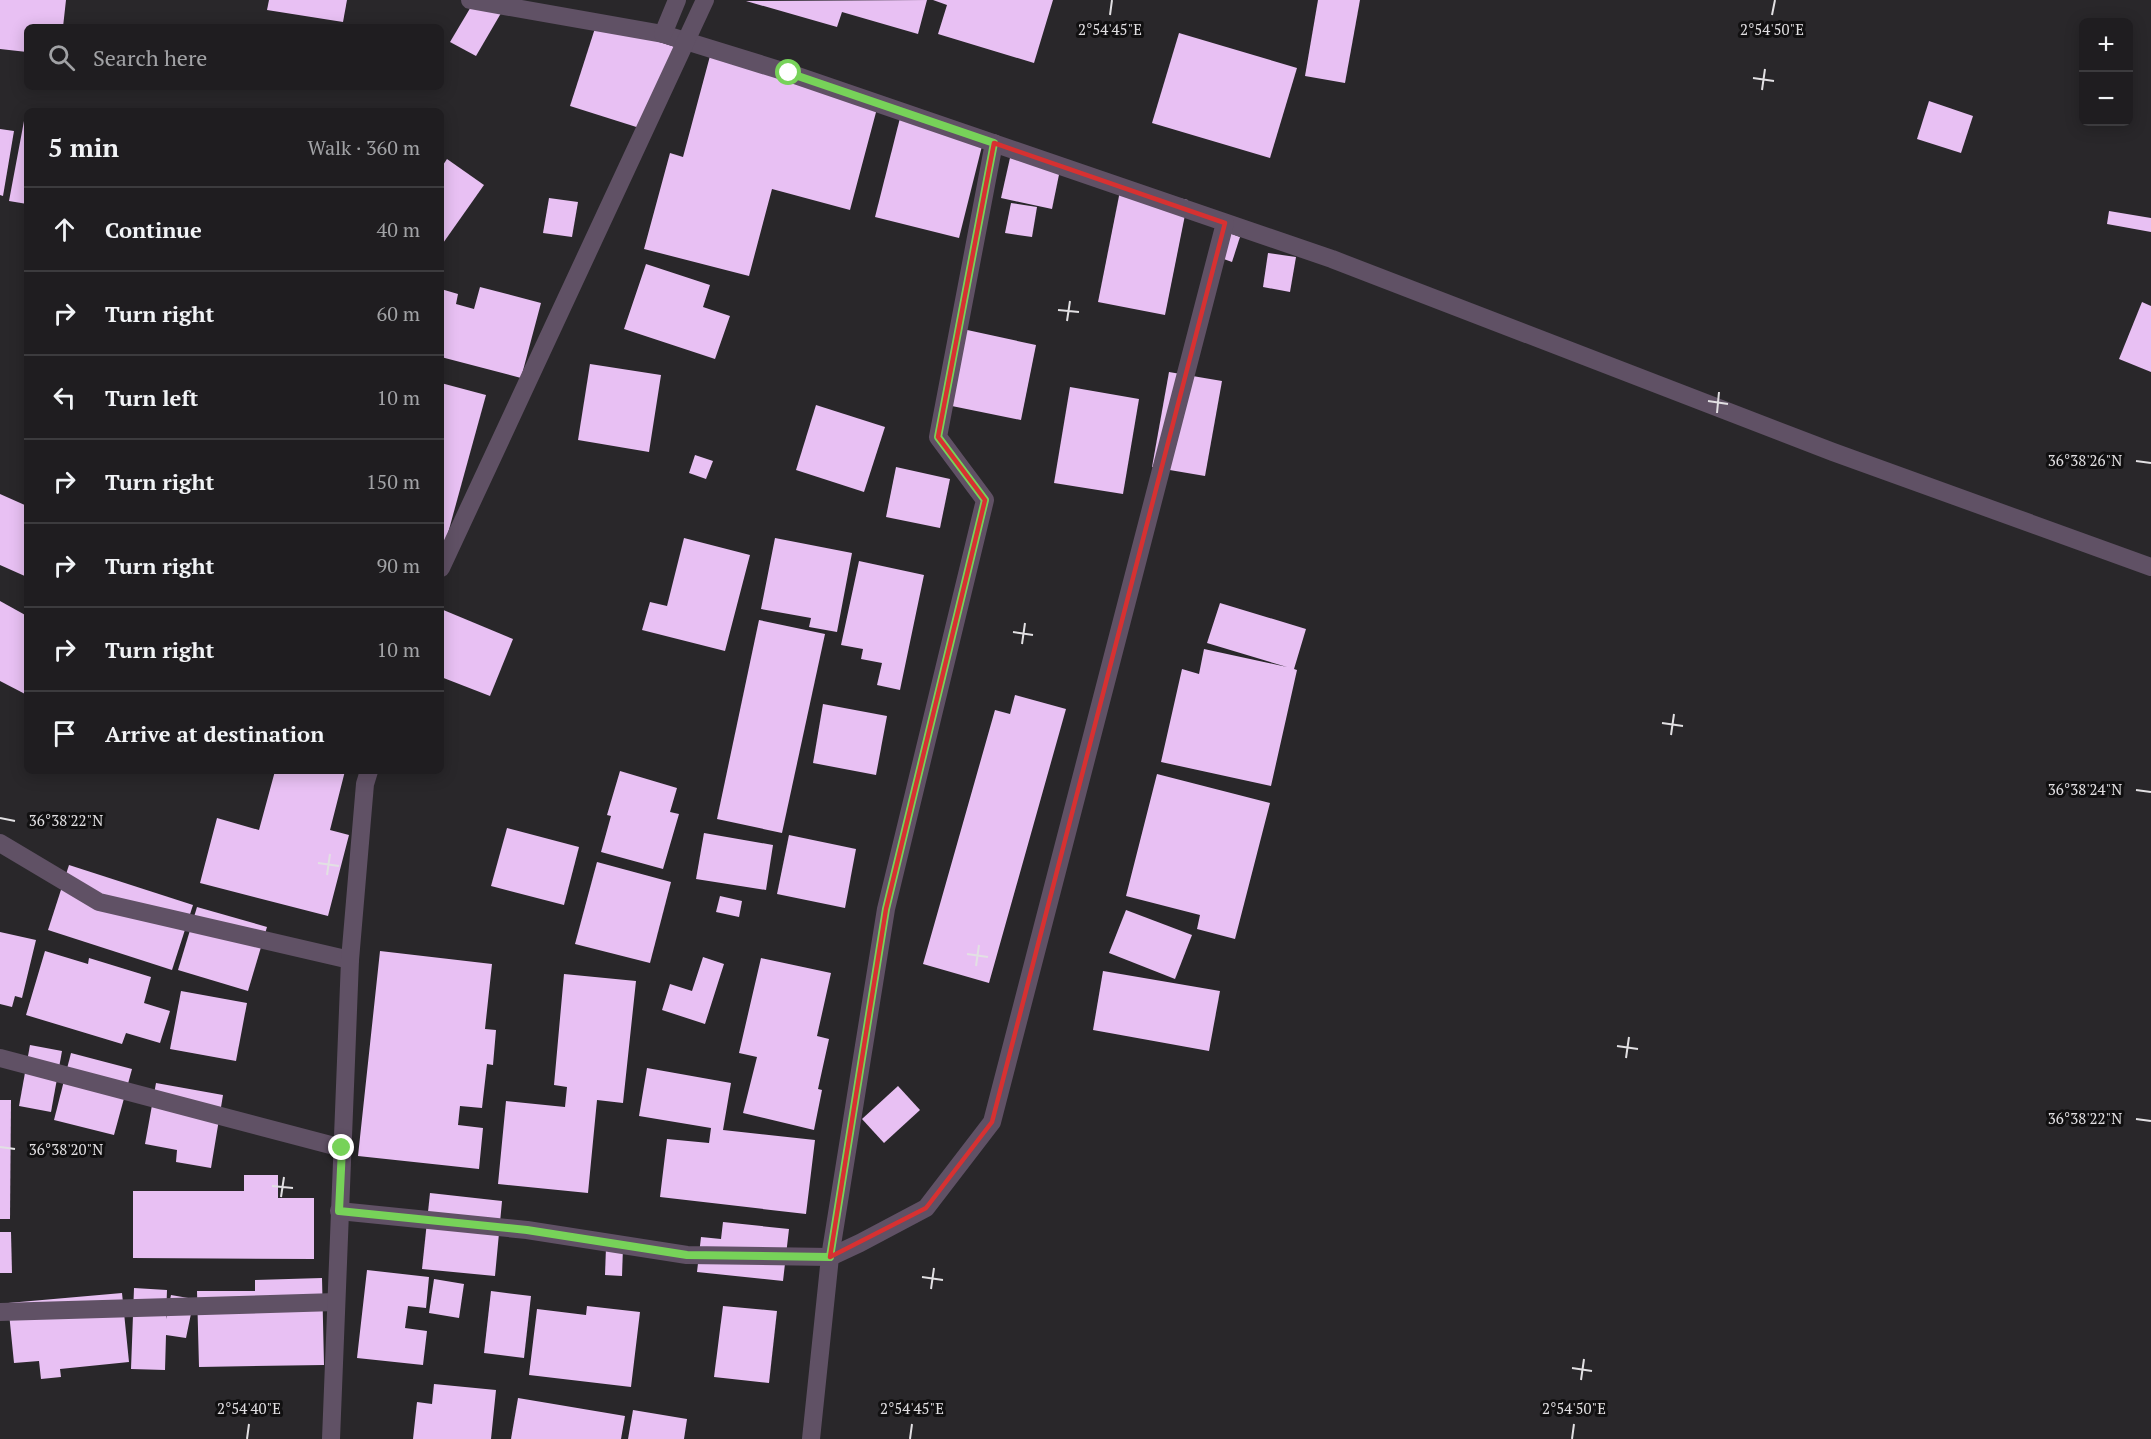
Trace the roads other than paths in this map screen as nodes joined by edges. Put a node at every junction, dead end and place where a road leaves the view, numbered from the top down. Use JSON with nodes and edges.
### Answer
{"nodes":[{"id":1,"x":470,"y":0,"type":"edge"},
{"id":2,"x":677,"y":0,"type":"edge"},
{"id":3,"x":705,"y":0,"type":"edge"},
{"id":4,"x":570,"y":9,"type":"edge"},
{"id":5,"x":663,"y":34,"type":"junction"},
{"id":6,"x":686,"y":42,"type":"junction"},
{"id":7,"x":994,"y":143,"type":"junction"},
{"id":8,"x":1225,"y":223,"type":"junction"},
{"id":9,"x":444,"y":562,"type":"edge"},
{"id":10,"x":2151,"y":567,"type":"edge"},
{"id":11,"x":368,"y":774,"type":"edge"},
{"id":12,"x":0,"y":843,"type":"edge"},
{"id":13,"x":350,"y":960,"type":"junction"},
{"id":14,"x":0,"y":1058,"type":"edge"},
{"id":15,"x":342,"y":1148,"type":"junction"},
{"id":16,"x":339,"y":1211,"type":"junction"},
{"id":17,"x":830,"y":1257,"type":"junction"},
{"id":18,"x":336,"y":1302,"type":"junction"},
{"id":19,"x":0,"y":1312,"type":"edge"},
{"id":20,"x":331,"y":1439,"type":"edge"},
{"id":21,"x":811,"y":1439,"type":"edge"}],
"edges":[{"from":1,"to":4,"type":"street"},
{"from":2,"to":5,"type":"street"},
{"from":3,"to":6,"type":"street"},
{"from":4,"to":5,"type":"street"},
{"from":5,"to":6,"type":"street"},
{"from":6,"to":7,"type":"street"},
{"from":6,"to":9,"type":"street"},
{"from":7,"to":8,"type":"street"},
{"from":7,"to":17,"type":"street"},
{"from":8,"to":10,"type":"street"},
{"from":8,"to":17,"type":"street"},
{"from":11,"to":13,"type":"street"},
{"from":12,"to":13,"type":"street"},
{"from":13,"to":15,"type":"street"},
{"from":14,"to":15,"type":"street"},
{"from":15,"to":16,"type":"street"},
{"from":16,"to":17,"type":"street"},
{"from":16,"to":18,"type":"street"},
{"from":17,"to":21,"type":"street"},
{"from":18,"to":19,"type":"street"},
{"from":18,"to":20,"type":"street"}]}
